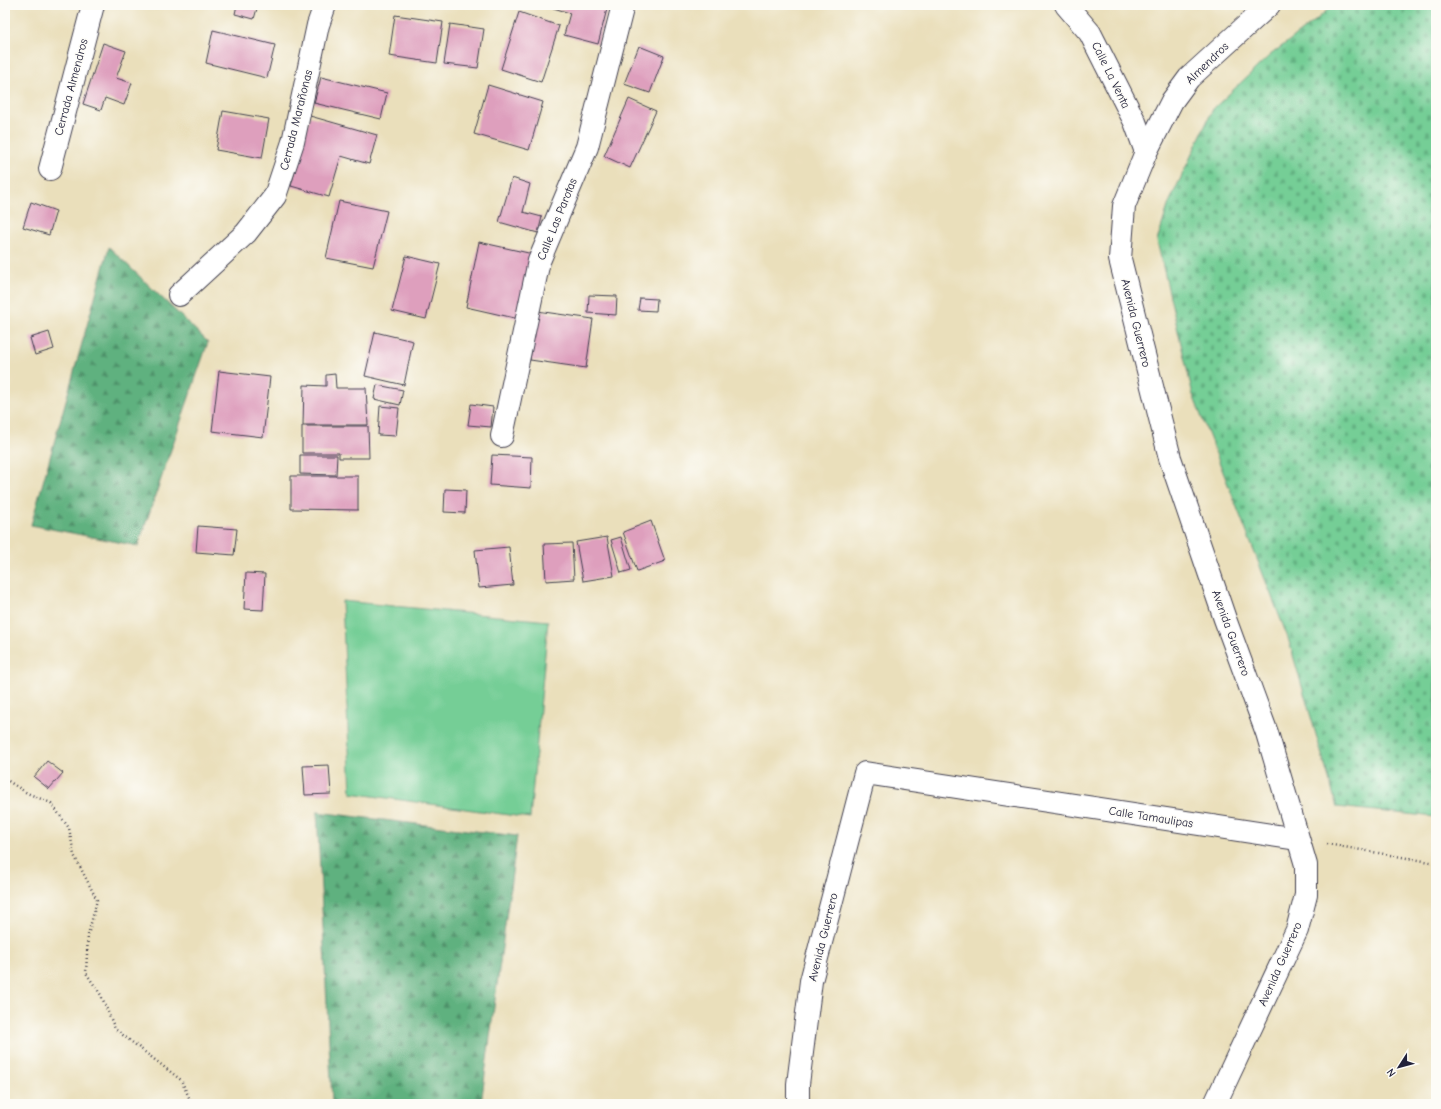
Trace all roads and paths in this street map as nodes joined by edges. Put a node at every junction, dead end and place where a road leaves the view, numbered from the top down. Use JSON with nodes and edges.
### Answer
{"nodes":[{"id":1,"x":93,"y":5,"type":"edge"},
{"id":2,"x":624,"y":5,"type":"edge"},
{"id":3,"x":1066,"y":5,"type":"edge"},
{"id":4,"x":1269,"y":5,"type":"edge"},
{"id":5,"x":322,"y":15,"type":"edge"},
{"id":6,"x":1146,"y":152,"type":"junction"},
{"id":7,"x":50,"y":169,"type":"dead end"},
{"id":8,"x":179,"y":295,"type":"dead end"},
{"id":9,"x":502,"y":436,"type":"dead end"},
{"id":10,"x":865,"y":773,"type":"joint"},
{"id":11,"x":5,"y":779,"type":"edge"},
{"id":12,"x":1297,"y":839,"type":"junction"},
{"id":13,"x":1436,"y":863,"type":"edge"},
{"id":14,"x":192,"y":1104,"type":"edge"},
{"id":15,"x":798,"y":1104,"type":"edge"},
{"id":16,"x":1215,"y":1104,"type":"edge"}],
"edges":[{"from":1,"to":7,"type":"street","name":"Cerrada Almendros"},
{"from":2,"to":9,"type":"street","name":"Calle Las Parotas"},
{"from":3,"to":6,"type":"street","name":"Calle La Venta"},
{"from":4,"to":6,"type":"street","name":"Almendros"},
{"from":5,"to":8,"type":"street","name":"Cerrada Marañonas"},
{"from":6,"to":12,"type":"street","name":"Avenida Guerrero"},
{"from":10,"to":12,"type":"street","name":"Calle Tamaulipas"},
{"from":10,"to":15,"type":"street","name":"Avenida Guerrero"},
{"from":11,"to":14,"type":"path"},
{"from":12,"to":13,"type":"path"},
{"from":12,"to":16,"type":"street","name":"Avenida Guerrero"}]}
